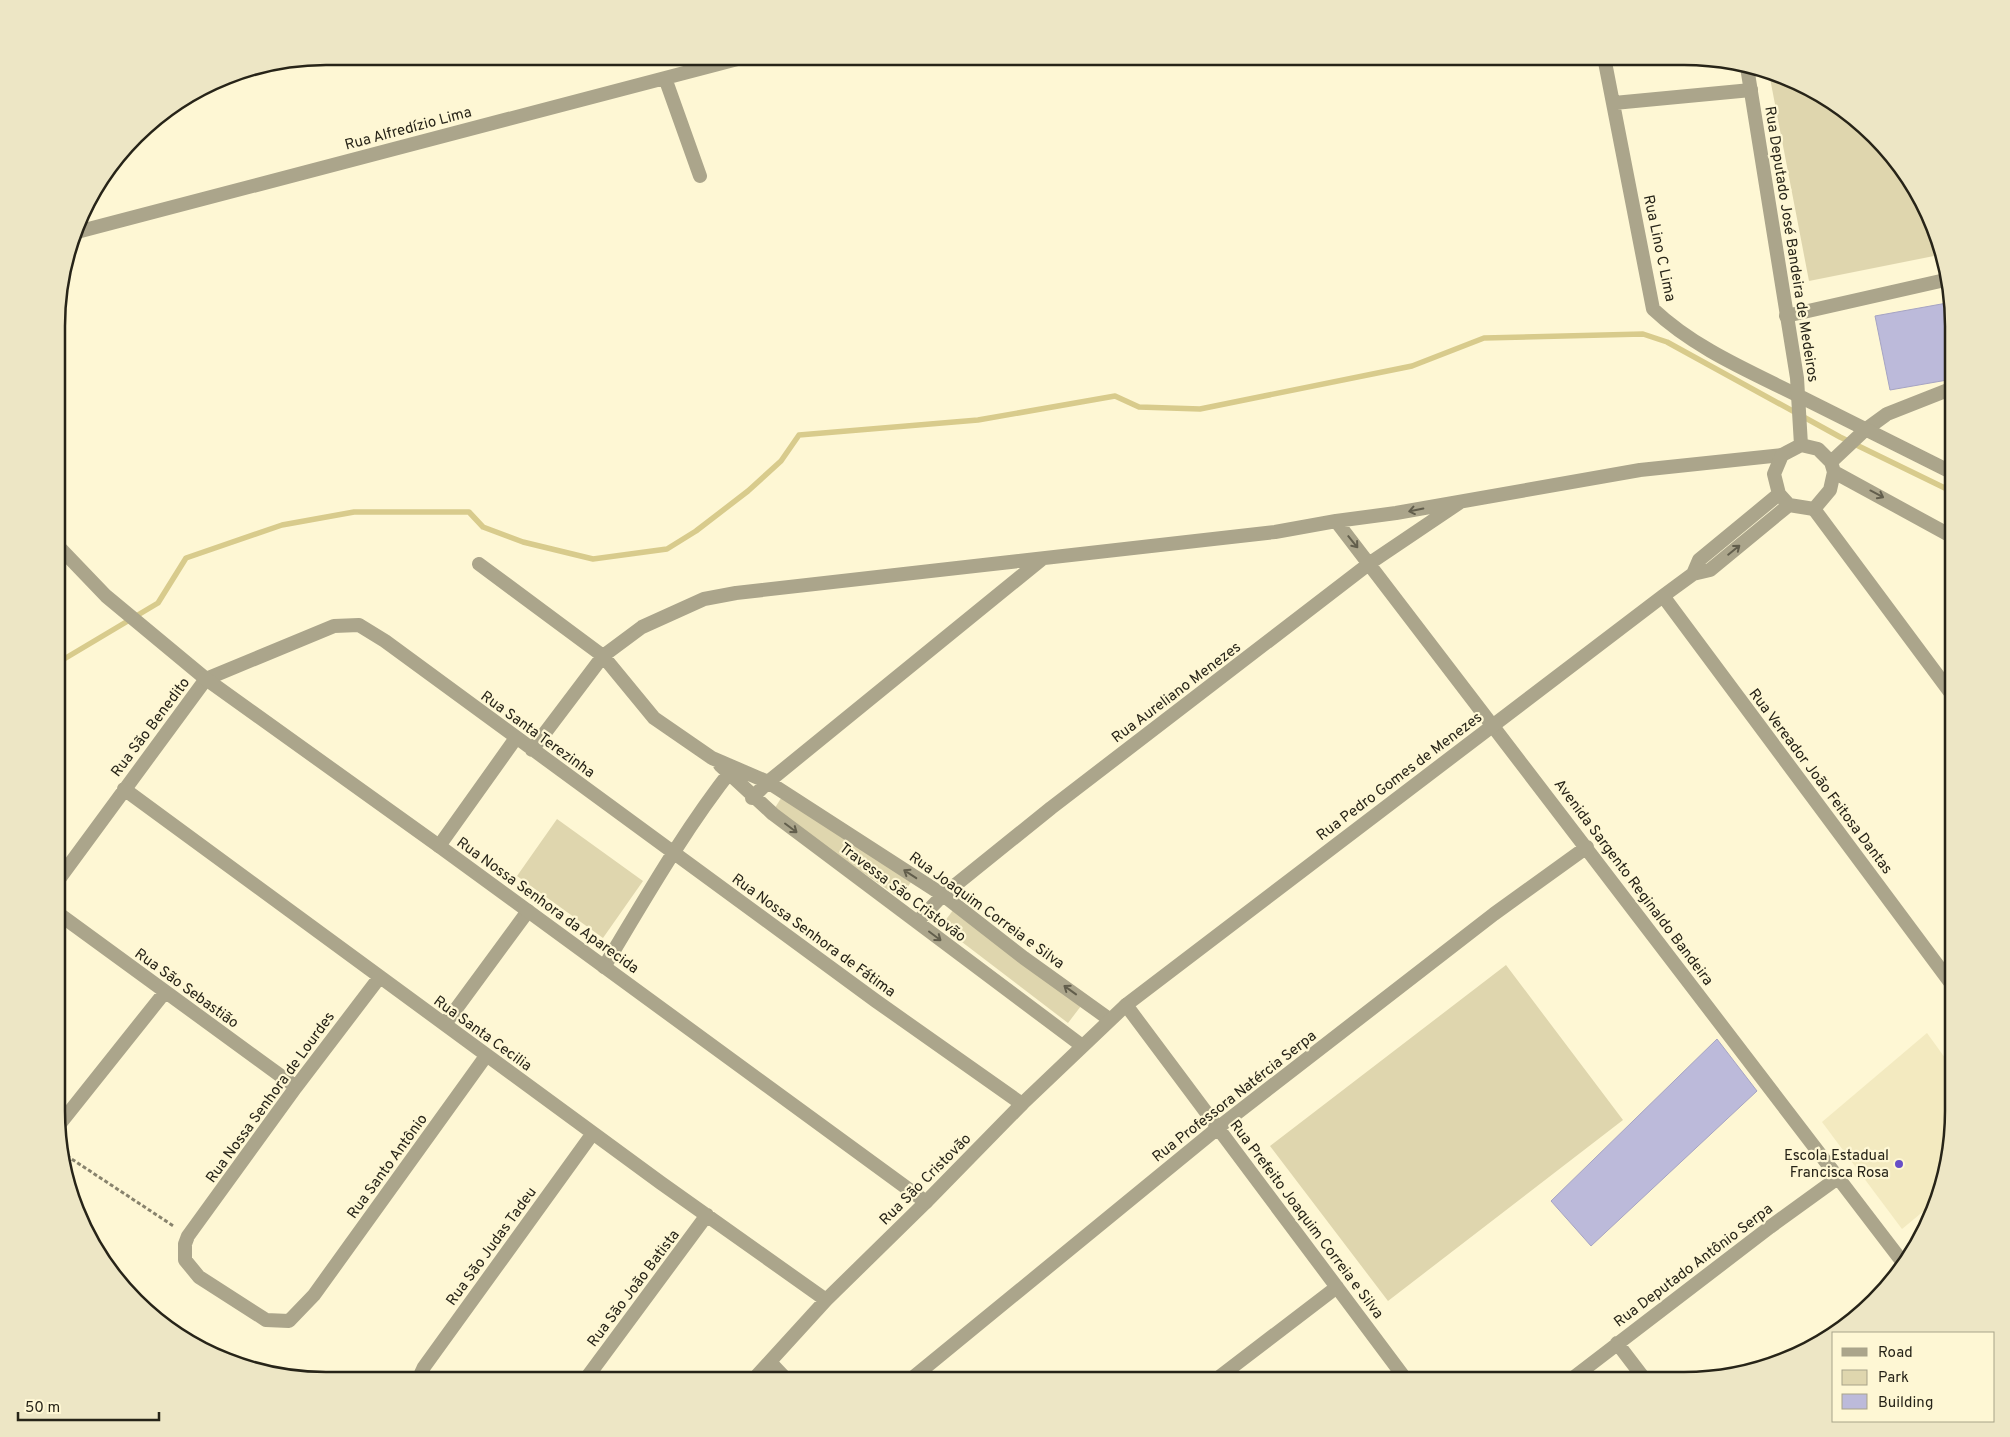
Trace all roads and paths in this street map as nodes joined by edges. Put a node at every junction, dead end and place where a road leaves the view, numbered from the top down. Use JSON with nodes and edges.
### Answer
{"nodes":[{"id":1,"x":715,"y":65,"type":"edge"},
{"id":2,"x":1606,"y":65,"type":"edge"},
{"id":3,"x":1747,"y":73,"type":"edge"},
{"id":4,"x":665,"y":78,"type":"junction"},
{"id":5,"x":1751,"y":90,"type":"junction"},
{"id":6,"x":1614,"y":103,"type":"junction"},
{"id":7,"x":700,"y":176,"type":"dead end"},
{"id":8,"x":83,"y":230,"type":"edge"},
{"id":9,"x":1941,"y":281,"type":"edge"},
{"id":10,"x":1786,"y":316,"type":"junction"},
{"id":11,"x":1945,"y":391,"type":"edge"},
{"id":12,"x":1799,"y":402,"type":"junction"},
{"id":13,"x":1857,"y":439,"type":"junction"},
{"id":14,"x":1801,"y":445,"type":"junction"},
{"id":15,"x":1782,"y":455,"type":"junction"},
{"id":16,"x":1832,"y":467,"type":"junction"},
{"id":17,"x":1945,"y":471,"type":"edge"},
{"id":18,"x":1779,"y":494,"type":"junction"},
{"id":19,"x":1464,"y":500,"type":"junction"},
{"id":20,"x":1789,"y":505,"type":"junction"},
{"id":21,"x":1814,"y":509,"type":"junction"},
{"id":22,"x":1336,"y":521,"type":"junction"},
{"id":23,"x":1945,"y":531,"type":"edge"},
{"id":24,"x":65,"y":554,"type":"edge"},
{"id":25,"x":1043,"y":559,"type":"junction"},
{"id":26,"x":1370,"y":563,"type":"junction"},
{"id":27,"x":479,"y":564,"type":"dead end"},
{"id":28,"x":1693,"y":574,"type":"junction"},
{"id":29,"x":1662,"y":596,"type":"junction"},
{"id":30,"x":385,"y":641,"type":"joint"},
{"id":31,"x":603,"y":656,"type":"junction"},
{"id":32,"x":206,"y":679,"type":"junction"},
{"id":33,"x":1945,"y":685,"type":"edge"},
{"id":34,"x":1494,"y":725,"type":"junction"},
{"id":35,"x":516,"y":738,"type":"junction"},
{"id":36,"x":532,"y":750,"type":"junction"},
{"id":37,"x":731,"y":771,"type":"junction"},
{"id":38,"x":768,"y":782,"type":"junction"},
{"id":39,"x":124,"y":789,"type":"junction"},
{"id":40,"x":752,"y":798,"type":"junction"},
{"id":41,"x":440,"y":846,"type":"junction"},
{"id":42,"x":1587,"y":847,"type":"junction"},
{"id":43,"x":674,"y":852,"type":"junction"},
{"id":44,"x":65,"y":869,"type":"edge"},
{"id":45,"x":943,"y":895,"type":"junction"},
{"id":46,"x":528,"y":911,"type":"junction"},
{"id":47,"x":65,"y":919,"type":"edge"},
{"id":48,"x":917,"y":922,"type":"junction"},
{"id":49,"x":604,"y":967,"type":"junction"},
{"id":50,"x":1945,"y":975,"type":"edge"},
{"id":51,"x":379,"y":978,"type":"junction"},
{"id":52,"x":165,"y":992,"type":"junction"},
{"id":53,"x":1126,"y":1005,"type":"junction"},
{"id":54,"x":1109,"y":1019,"type":"junction"},
{"id":55,"x":445,"y":1024,"type":"junction"},
{"id":56,"x":1081,"y":1045,"type":"junction"},
{"id":57,"x":486,"y":1056,"type":"junction"},
{"id":58,"x":296,"y":1087,"type":"junction"},
{"id":59,"x":1022,"y":1104,"type":"junction"},
{"id":60,"x":65,"y":1117,"type":"edge"},
{"id":61,"x":1219,"y":1127,"type":"junction"},
{"id":62,"x":592,"y":1133,"type":"junction"},
{"id":63,"x":69,"y":1157,"type":"edge"},
{"id":64,"x":1839,"y":1177,"type":"junction"},
{"id":65,"x":926,"y":1202,"type":"junction"},
{"id":66,"x":708,"y":1215,"type":"junction"},
{"id":67,"x":188,"y":1236,"type":"junction"},
{"id":68,"x":1900,"y":1258,"type":"edge"},
{"id":69,"x":1337,"y":1287,"type":"junction"},
{"id":70,"x":826,"y":1300,"type":"junction"},
{"id":71,"x":1618,"y":1343,"type":"junction"},
{"id":72,"x":770,"y":1362,"type":"junction"},
{"id":73,"x":422,"y":1372,"type":"edge"},
{"id":74,"x":591,"y":1372,"type":"edge"},
{"id":75,"x":761,"y":1372,"type":"edge"},
{"id":76,"x":779,"y":1372,"type":"edge"},
{"id":77,"x":920,"y":1372,"type":"edge"},
{"id":78,"x":1225,"y":1372,"type":"edge"},
{"id":79,"x":1400,"y":1372,"type":"edge"},
{"id":80,"x":1581,"y":1372,"type":"edge"},
{"id":81,"x":1639,"y":1372,"type":"edge"}],
"edges":[{"from":1,"to":4,"type":"street","name":"Rua Alfredízio Lima"},
{"from":2,"to":6,"type":"street","name":"Rua Lino C Lima"},
{"from":3,"to":5,"type":"street","name":"Rua Deputado José Bandeira de Medeiros"},
{"from":4,"to":7,"type":"street"},
{"from":4,"to":8,"type":"street","name":"Rua Alfredízio Lima"},
{"from":5,"to":6,"type":"street"},
{"from":5,"to":10,"type":"street","name":"Rua Deputado José Bandeira de Medeiros"},
{"from":6,"to":12,"type":"street","name":"Rua Lino C Lima"},
{"from":9,"to":10,"type":"street"},
{"from":10,"to":12,"type":"street","name":"Rua Deputado José Bandeira de Medeiros"},
{"from":11,"to":13,"type":"street"},
{"from":12,"to":13,"type":"street","name":"Rua Lino C Lima"},
{"from":12,"to":14,"type":"street","name":"Rua Deputado José Bandeira de Medeiros"},
{"from":13,"to":16,"type":"street"},
{"from":13,"to":17,"type":"street","name":"Rua Lino C Lima"},
{"from":14,"to":15,"type":"street"},
{"from":14,"to":16,"type":"street"},
{"from":15,"to":18,"type":"street"},
{"from":15,"to":19,"type":"street"},
{"from":16,"to":21,"type":"street"},
{"from":16,"to":23,"type":"street","one_way":true},
{"from":18,"to":20,"type":"street"},
{"from":18,"to":28,"type":"street","name":"Rua Pedro Gomes de Menezes"},
{"from":19,"to":22,"type":"street","one_way":true},
{"from":19,"to":26,"type":"street","name":"Rua Aureliano Menezes"},
{"from":20,"to":21,"type":"street"},
{"from":28,"to":20,"type":"street","name":"Rua Pedro Gomes de Menezes","one_way":true},
{"from":21,"to":33,"type":"street"},
{"from":22,"to":25,"type":"street"},
{"from":22,"to":26,"type":"street","name":"Avenida Sargento Reginaldo Bandeira","one_way":true},
{"from":24,"to":32,"type":"street","name":"Rua Nossa Senhora da Aparecida"},
{"from":25,"to":31,"type":"street"},
{"from":25,"to":38,"type":"street"},
{"from":26,"to":34,"type":"street","name":"Avenida Sargento Reginaldo Bandeira"},
{"from":26,"to":45,"type":"street","name":"Rua Aureliano Menezes"},
{"from":27,"to":31,"type":"street","name":"Travessa São Cristovão"},
{"from":28,"to":29,"type":"street","name":"Rua Pedro Gomes de Menezes"},
{"from":29,"to":34,"type":"street","name":"Rua Pedro Gomes de Menezes"},
{"from":29,"to":50,"type":"street","name":"Rua Vereador João Feitosa Dantas"},
{"from":30,"to":32,"type":"street","name":"Rua São Benedito"},
{"from":30,"to":35,"type":"street","name":"Rua Santa Terezinha"},
{"from":31,"to":36,"type":"street"},
{"from":31,"to":37,"type":"street","name":"Travessa São Cristovão"},
{"from":32,"to":39,"type":"street","name":"Rua São Benedito"},
{"from":32,"to":41,"type":"street","name":"Rua Nossa Senhora da Aparecida"},
{"from":34,"to":42,"type":"street","name":"Avenida Sargento Reginaldo Bandeira"},
{"from":34,"to":53,"type":"street","name":"Rua Pedro Gomes de Menezes"},
{"from":35,"to":36,"type":"street","name":"Rua Santa Terezinha"},
{"from":35,"to":41,"type":"street"},
{"from":36,"to":43,"type":"street","name":"Rua Santa Terezinha"},
{"from":37,"to":38,"type":"street","name":"Travessa São Cristovão"},
{"from":37,"to":40,"type":"street","name":"Travessa São Cristovão"},
{"from":37,"to":43,"type":"street"},
{"from":38,"to":40,"type":"street"},
{"from":45,"to":38,"type":"street","name":"Rua Joaquim Correia e Silva","one_way":true},
{"from":39,"to":44,"type":"street","name":"Rua São Benedito"},
{"from":39,"to":51,"type":"street","name":"Rua Santa Cecilia"},
{"from":40,"to":48,"type":"street","name":"Travessa São Cristovão","one_way":true},
{"from":41,"to":46,"type":"street","name":"Rua Nossa Senhora da Aparecida"},
{"from":42,"to":61,"type":"street","name":"Rua Professora Natércia Serpa"},
{"from":42,"to":64,"type":"street","name":"Avenida Sargento Reginaldo Bandeira"},
{"from":43,"to":49,"type":"street"},
{"from":43,"to":59,"type":"street","name":"Rua Nossa Senhora de Fátima"},
{"from":45,"to":48,"type":"street","name":"Rua Aureliano Menezes"},
{"from":54,"to":45,"type":"street","name":"Rua Joaquim Correia e Silva","one_way":true},
{"from":46,"to":49,"type":"street","name":"Rua Nossa Senhora da Aparecida"},
{"from":46,"to":55,"type":"street"},
{"from":47,"to":52,"type":"street","name":"Rua São Sebastião"},
{"from":48,"to":56,"type":"street","name":"Travessa São Cristovão","one_way":true},
{"from":49,"to":65,"type":"street","name":"Rua Nossa Senhora da Aparecida"},
{"from":51,"to":55,"type":"street","name":"Rua Santa Cecilia"},
{"from":51,"to":58,"type":"street","name":"Rua Nossa Senhora de Lourdes"},
{"from":52,"to":58,"type":"street","name":"Rua São Sebastião"},
{"from":52,"to":60,"type":"street"},
{"from":53,"to":54,"type":"street","name":"Rua São Cristovão"},
{"from":53,"to":61,"type":"street","name":"Rua Prefeito Joaquim Correia e Silva"},
{"from":54,"to":56,"type":"street","name":"Rua São Cristovão"},
{"from":55,"to":57,"type":"street","name":"Rua Santa Cecilia"},
{"from":56,"to":59,"type":"street","name":"Rua São Cristovão"},
{"from":57,"to":62,"type":"street","name":"Rua Santa Cecilia"},
{"from":57,"to":67,"type":"street","name":"Rua Santo Antônio"},
{"from":58,"to":67,"type":"street","name":"Rua Nossa Senhora de Lourdes"},
{"from":59,"to":65,"type":"street","name":"Rua São Cristovão"},
{"from":61,"to":69,"type":"street","name":"Rua Prefeito Joaquim Correia e Silva"},
{"from":61,"to":77,"type":"street","name":"Rua Professora Natércia Serpa"},
{"from":62,"to":66,"type":"street","name":"Rua Santa Cecilia"},
{"from":62,"to":73,"type":"street","name":"Rua São Judas Tadeu"},
{"from":63,"to":67,"type":"path"},
{"from":64,"to":68,"type":"street","name":"Avenida Sargento Reginaldo Bandeira"},
{"from":64,"to":71,"type":"street","name":"Rua Deputado Antônio Serpa"},
{"from":65,"to":70,"type":"street","name":"Rua São Cristovão"},
{"from":66,"to":70,"type":"street","name":"Rua Santa Cecilia"},
{"from":66,"to":74,"type":"street","name":"Rua São João Batista"},
{"from":69,"to":78,"type":"street"},
{"from":69,"to":79,"type":"street","name":"Rua Prefeito Joaquim Correia e Silva"},
{"from":70,"to":72,"type":"street","name":"Rua São Cristovão"},
{"from":71,"to":80,"type":"street","name":"Rua Deputado Antônio Serpa"},
{"from":71,"to":81,"type":"street"},
{"from":72,"to":75,"type":"street","name":"Rua São Cristovão"},
{"from":72,"to":76,"type":"street"}]}
